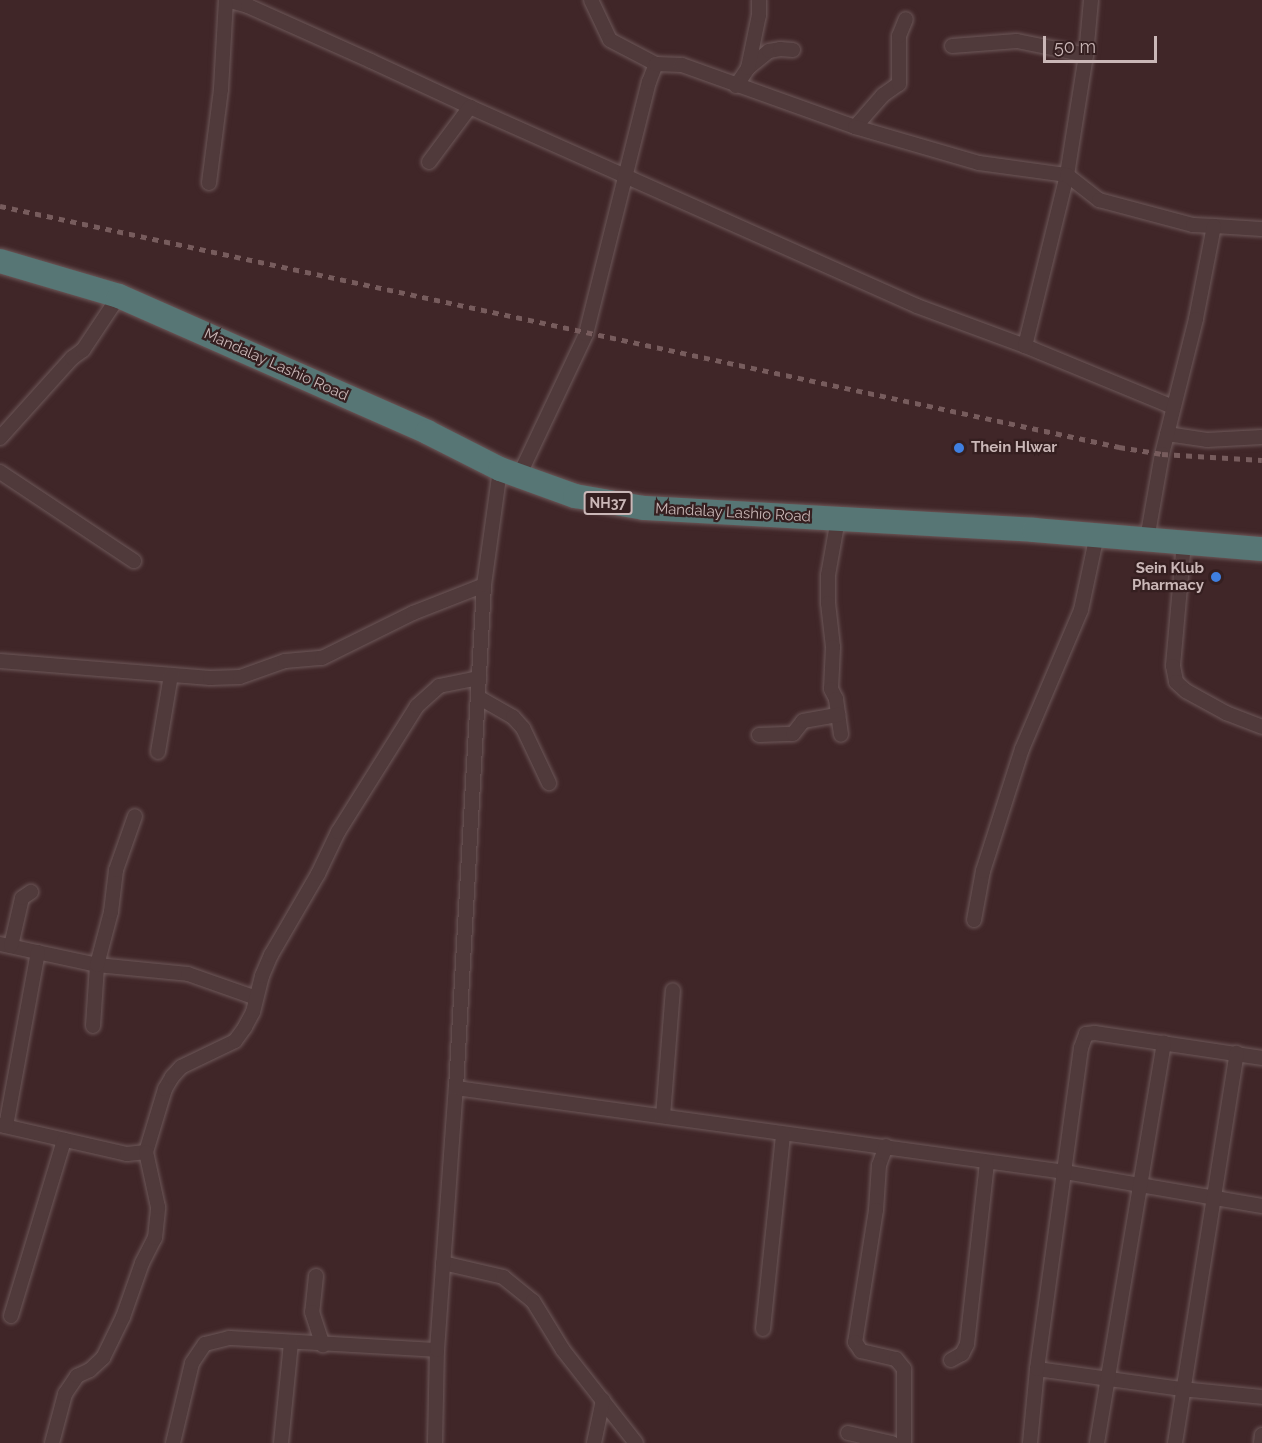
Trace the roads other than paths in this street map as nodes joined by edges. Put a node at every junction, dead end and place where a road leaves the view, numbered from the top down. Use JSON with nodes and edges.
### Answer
{"nodes":[{"id":1,"x":226,"y":0,"type":"edge"},
{"id":2,"x":759,"y":0,"type":"edge"},
{"id":3,"x":1091,"y":0,"type":"edge"},
{"id":4,"x":594,"y":3,"type":"edge"},
{"id":5,"x":906,"y":19,"type":"dead end"},
{"id":6,"x":952,"y":46,"type":"dead end"},
{"id":7,"x":793,"y":50,"type":"dead end"},
{"id":8,"x":1086,"y":55,"type":"junction"},
{"id":9,"x":656,"y":64,"type":"junction"},
{"id":10,"x":748,"y":68,"type":"junction"},
{"id":11,"x":736,"y":86,"type":"junction"},
{"id":12,"x":470,"y":107,"type":"junction"},
{"id":13,"x":855,"y":127,"type":"junction"},
{"id":14,"x":429,"y":162,"type":"dead end"},
{"id":15,"x":1067,"y":175,"type":"junction"},
{"id":16,"x":626,"y":177,"type":"junction"},
{"id":17,"x":209,"y":183,"type":"dead end"},
{"id":18,"x":1214,"y":226,"type":"junction"},
{"id":19,"x":1262,"y":229,"type":"edge"},
{"id":20,"x":0,"y":261,"type":"edge"},
{"id":21,"x":119,"y":296,"type":"junction"},
{"id":22,"x":1025,"y":346,"type":"junction"},
{"id":23,"x":1173,"y":407,"type":"junction"},
{"id":24,"x":1167,"y":434,"type":"junction"},
{"id":25,"x":1262,"y":437,"type":"edge"},
{"id":26,"x":0,"y":438,"type":"edge"},
{"id":27,"x":0,"y":472,"type":"edge"},
{"id":28,"x":509,"y":473,"type":"junction"},
{"id":29,"x":838,"y":519,"type":"junction"},
{"id":30,"x":1098,"y":535,"type":"junction"},
{"id":31,"x":1147,"y":539,"type":"junction"},
{"id":32,"x":1184,"y":542,"type":"junction"},
{"id":33,"x":1262,"y":549,"type":"edge"},
{"id":34,"x":134,"y":561,"type":"dead end"},
{"id":35,"x":484,"y":585,"type":"junction"},
{"id":36,"x":0,"y":662,"type":"edge"},
{"id":37,"x":171,"y":675,"type":"junction"},
{"id":38,"x":479,"y":678,"type":"junction"},
{"id":39,"x":478,"y":697,"type":"junction"},
{"id":40,"x":838,"y":715,"type":"junction"},
{"id":41,"x":1262,"y":727,"type":"edge"},
{"id":42,"x":759,"y":735,"type":"dead end"},
{"id":43,"x":841,"y":735,"type":"dead end"},
{"id":44,"x":158,"y":752,"type":"dead end"},
{"id":45,"x":549,"y":783,"type":"dead end"},
{"id":46,"x":135,"y":816,"type":"dead end"},
{"id":47,"x":32,"y":892,"type":"dead end"},
{"id":48,"x":974,"y":920,"type":"dead end"},
{"id":49,"x":5,"y":945,"type":"edge"},
{"id":50,"x":39,"y":952,"type":"junction"},
{"id":51,"x":97,"y":965,"type":"junction"},
{"id":52,"x":673,"y":990,"type":"dead end"},
{"id":53,"x":256,"y":998,"type":"junction"},
{"id":54,"x":93,"y":1026,"type":"dead end"},
{"id":55,"x":1164,"y":1043,"type":"junction"},
{"id":56,"x":1237,"y":1053,"type":"junction"},
{"id":57,"x":1262,"y":1058,"type":"edge"},
{"id":58,"x":456,"y":1088,"type":"junction"},
{"id":59,"x":663,"y":1116,"type":"junction"},
{"id":60,"x":3,"y":1126,"type":"edge"},
{"id":61,"x":783,"y":1134,"type":"junction"},
{"id":62,"x":64,"y":1140,"type":"junction"},
{"id":63,"x":886,"y":1146,"type":"junction"},
{"id":64,"x":146,"y":1152,"type":"junction"},
{"id":65,"x":987,"y":1162,"type":"junction"},
{"id":66,"x":1065,"y":1172,"type":"junction"},
{"id":67,"x":1139,"y":1186,"type":"junction"},
{"id":68,"x":1214,"y":1198,"type":"junction"},
{"id":69,"x":1262,"y":1206,"type":"edge"},
{"id":70,"x":443,"y":1263,"type":"junction"},
{"id":71,"x":316,"y":1276,"type":"dead end"},
{"id":72,"x":11,"y":1316,"type":"dead end"},
{"id":73,"x":763,"y":1329,"type":"dead end"},
{"id":74,"x":291,"y":1343,"type":"junction"},
{"id":75,"x":323,"y":1345,"type":"junction"},
{"id":76,"x":437,"y":1350,"type":"junction"},
{"id":77,"x":951,"y":1360,"type":"dead end"},
{"id":78,"x":1037,"y":1369,"type":"junction"},
{"id":79,"x":1108,"y":1378,"type":"junction"},
{"id":80,"x":1181,"y":1389,"type":"junction"},
{"id":81,"x":1262,"y":1397,"type":"edge"},
{"id":82,"x":603,"y":1400,"type":"junction"},
{"id":83,"x":848,"y":1433,"type":"dead end"},
{"id":84,"x":1262,"y":1435,"type":"edge"},
{"id":85,"x":52,"y":1443,"type":"edge"},
{"id":86,"x":173,"y":1443,"type":"edge"},
{"id":87,"x":281,"y":1443,"type":"edge"},
{"id":88,"x":435,"y":1443,"type":"edge"},
{"id":89,"x":594,"y":1443,"type":"edge"},
{"id":90,"x":636,"y":1443,"type":"edge"},
{"id":91,"x":892,"y":1443,"type":"edge"},
{"id":92,"x":904,"y":1443,"type":"edge"},
{"id":93,"x":1030,"y":1443,"type":"edge"},
{"id":94,"x":1097,"y":1443,"type":"edge"},
{"id":95,"x":1175,"y":1443,"type":"edge"},
{"id":96,"x":1261,"y":1443,"type":"edge"}],
"edges":[{"from":1,"to":12,"type":"street"},
{"from":1,"to":17,"type":"street"},
{"from":2,"to":10,"type":"street"},
{"from":3,"to":8,"type":"street"},
{"from":4,"to":9,"type":"street"},
{"from":5,"to":13,"type":"street"},
{"from":6,"to":8,"type":"street"},
{"from":7,"to":10,"type":"street"},
{"from":8,"to":15,"type":"street"},
{"from":9,"to":11,"type":"street"},
{"from":9,"to":16,"type":"street"},
{"from":10,"to":11,"type":"street"},
{"from":11,"to":13,"type":"street"},
{"from":12,"to":14,"type":"street"},
{"from":12,"to":16,"type":"street"},
{"from":13,"to":15,"type":"street"},
{"from":15,"to":18,"type":"street"},
{"from":15,"to":22,"type":"street"},
{"from":16,"to":22,"type":"street"},
{"from":16,"to":28,"type":"street"},
{"from":18,"to":19,"type":"street"},
{"from":18,"to":23,"type":"street"},
{"from":20,"to":21,"type":"highway","name":"Mandalay Lashio Road","number":"NH37"},
{"from":21,"to":26,"type":"street"},
{"from":21,"to":28,"type":"highway","name":"Mandalay Lashio Road","number":"NH37"},
{"from":22,"to":23,"type":"street"},
{"from":23,"to":24,"type":"street"},
{"from":24,"to":25,"type":"street"},
{"from":24,"to":31,"type":"street"},
{"from":27,"to":34,"type":"street"},
{"from":28,"to":29,"type":"highway","name":"Mandalay Lashio Road","number":"NH37"},
{"from":28,"to":35,"type":"street"},
{"from":29,"to":30,"type":"highway","name":"Mandalay Lashio Road","number":"NH37"},
{"from":29,"to":40,"type":"street"},
{"from":30,"to":31,"type":"highway","name":"Mandalay Lashio Road","number":"NH37"},
{"from":30,"to":48,"type":"street"},
{"from":31,"to":32,"type":"highway","name":"Mandalay Lashio Road","number":"NH37"},
{"from":32,"to":33,"type":"highway","name":"Mandalay Lashio Road","number":"NH37"},
{"from":32,"to":41,"type":"street"},
{"from":35,"to":37,"type":"street"},
{"from":35,"to":38,"type":"street"},
{"from":36,"to":37,"type":"street"},
{"from":37,"to":44,"type":"street"},
{"from":38,"to":39,"type":"street"},
{"from":38,"to":53,"type":"street"},
{"from":39,"to":45,"type":"street"},
{"from":39,"to":58,"type":"street"},
{"from":40,"to":42,"type":"street"},
{"from":40,"to":43,"type":"street"},
{"from":46,"to":51,"type":"street"},
{"from":47,"to":49,"type":"street"},
{"from":49,"to":50,"type":"street"},
{"from":50,"to":51,"type":"street"},
{"from":50,"to":60,"type":"street"},
{"from":51,"to":53,"type":"street"},
{"from":51,"to":54,"type":"street"},
{"from":52,"to":59,"type":"street"},
{"from":53,"to":64,"type":"street"},
{"from":55,"to":56,"type":"street"},
{"from":55,"to":66,"type":"street"},
{"from":55,"to":67,"type":"street"},
{"from":56,"to":57,"type":"street"},
{"from":56,"to":68,"type":"street"},
{"from":58,"to":59,"type":"street"},
{"from":58,"to":70,"type":"street"},
{"from":59,"to":61,"type":"street"},
{"from":60,"to":62,"type":"street"},
{"from":61,"to":63,"type":"street"},
{"from":61,"to":73,"type":"street"},
{"from":62,"to":64,"type":"street"},
{"from":62,"to":72,"type":"street"},
{"from":63,"to":65,"type":"street"},
{"from":63,"to":92,"type":"street"},
{"from":64,"to":85,"type":"street"},
{"from":65,"to":66,"type":"street"},
{"from":65,"to":77,"type":"street"},
{"from":66,"to":67,"type":"street"},
{"from":66,"to":78,"type":"street"},
{"from":67,"to":68,"type":"street"},
{"from":67,"to":79,"type":"street"},
{"from":68,"to":69,"type":"street"},
{"from":68,"to":80,"type":"street"},
{"from":70,"to":76,"type":"street"},
{"from":70,"to":82,"type":"street"},
{"from":71,"to":75,"type":"street"},
{"from":74,"to":75,"type":"street"},
{"from":74,"to":86,"type":"street"},
{"from":74,"to":87,"type":"street"},
{"from":75,"to":76,"type":"street"},
{"from":76,"to":88,"type":"street"},
{"from":78,"to":79,"type":"street"},
{"from":78,"to":93,"type":"street"},
{"from":79,"to":80,"type":"street"},
{"from":79,"to":94,"type":"street"},
{"from":80,"to":81,"type":"street"},
{"from":80,"to":95,"type":"street"},
{"from":82,"to":89,"type":"street"},
{"from":82,"to":90,"type":"street"},
{"from":83,"to":91,"type":"street"},
{"from":84,"to":96,"type":"street"}]}
